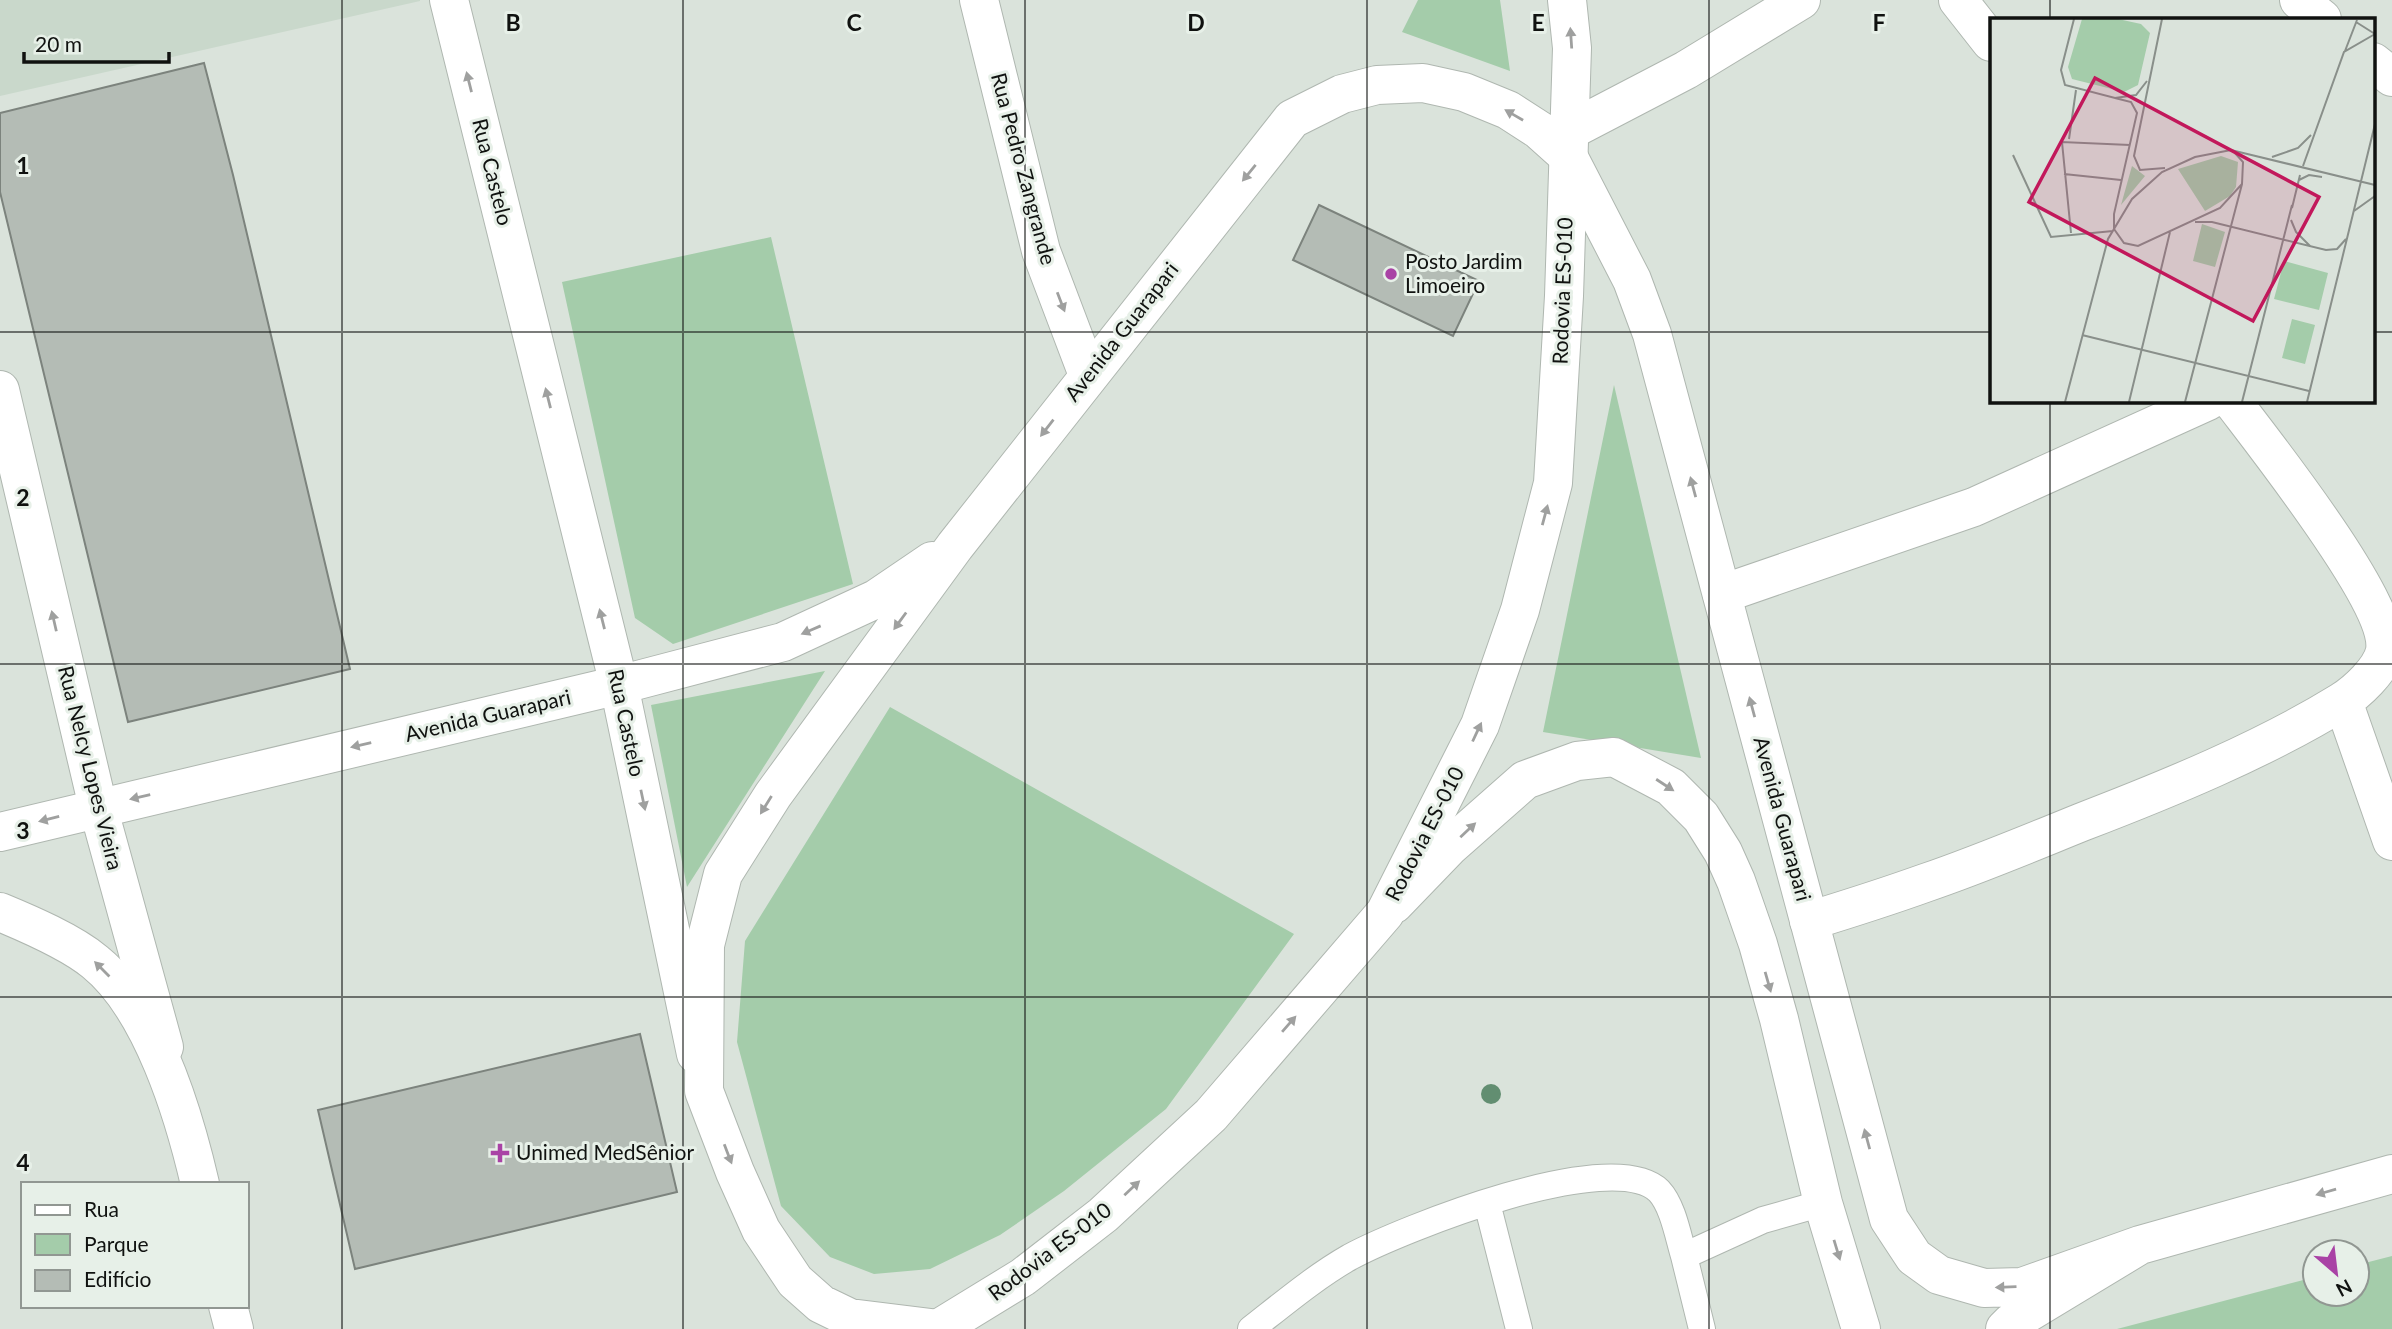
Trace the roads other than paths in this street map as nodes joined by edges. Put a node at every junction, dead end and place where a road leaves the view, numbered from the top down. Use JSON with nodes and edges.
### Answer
{"nodes":[{"id":1,"x":449,"y":0,"type":"edge"},
{"id":2,"x":979,"y":0,"type":"edge"},
{"id":3,"x":1567,"y":0,"type":"edge"},
{"id":4,"x":1801,"y":0,"type":"edge"},
{"id":5,"x":1958,"y":0,"type":"edge"},
{"id":6,"x":2299,"y":0,"type":"edge"},
{"id":7,"x":2321,"y":18,"type":"edge"},
{"id":8,"x":1990,"y":41,"type":"edge"},
{"id":9,"x":2374,"y":63,"type":"edge"},
{"id":10,"x":2392,"y":77,"type":"edge"},
{"id":11,"x":1568,"y":144,"type":"junction"},
{"id":12,"x":1088,"y":375,"type":"junction"},
{"id":13,"x":0,"y":390,"type":"edge"},
{"id":14,"x":2206,"y":402,"type":"edge"},
{"id":15,"x":2233,"y":402,"type":"edge"},
{"id":16,"x":955,"y":546,"type":"junction"},
{"id":17,"x":1722,"y":594,"type":"junction"},
{"id":18,"x":619,"y":685,"type":"junction"},
{"id":19,"x":2343,"y":701,"type":"junction"},
{"id":20,"x":98,"y":807,"type":"junction"},
{"id":21,"x":0,"y":832,"type":"edge"},
{"id":22,"x":2392,"y":841,"type":"edge"},
{"id":23,"x":0,"y":912,"type":"edge"},
{"id":24,"x":1385,"y":913,"type":"junction"},
{"id":25,"x":1809,"y":921,"type":"junction"},
{"id":26,"x":704,"y":1091,"type":"junction"},
{"id":27,"x":190,"y":1143,"type":"junction"},
{"id":28,"x":2392,"y":1174,"type":"edge"},
{"id":29,"x":200,"y":1182,"type":"edge"},
{"id":30,"x":1487,"y":1203,"type":"junction"},
{"id":31,"x":1824,"y":1203,"type":"junction"},
{"id":32,"x":2140,"y":1245,"type":"junction"},
{"id":33,"x":1684,"y":1256,"type":"junction"},
{"id":34,"x":229,"y":1308,"type":"edge"},
{"id":35,"x":234,"y":1329,"type":"edge"},
{"id":36,"x":939,"y":1329,"type":"edge"},
{"id":37,"x":1251,"y":1329,"type":"edge"},
{"id":38,"x":1519,"y":1329,"type":"edge"},
{"id":39,"x":1702,"y":1329,"type":"edge"},
{"id":40,"x":1861,"y":1329,"type":"edge"},
{"id":41,"x":2005,"y":1329,"type":"edge"}],
"edges":[{"from":18,"to":1,"type":"street","name":"Rua Castelo","one_way":true},
{"from":2,"to":12,"type":"street","name":"Rua Pedro Zangrande","one_way":true},
{"from":11,"to":3,"type":"street","name":"Rodovia ES-010","one_way":true},
{"from":4,"to":11,"type":"street"},
{"from":5,"to":8,"type":"street"},
{"from":6,"to":7,"type":"street"},
{"from":9,"to":10,"type":"street"},
{"from":11,"to":12,"type":"street","name":"Avenida Guarapari","one_way":true},
{"from":17,"to":11,"type":"street","name":"Avenida Guarapari","one_way":true},
{"from":24,"to":11,"type":"street","name":"Rodovia ES-010","one_way":true},
{"from":12,"to":16,"type":"street","name":"Avenida Guarapari","one_way":true},
{"from":20,"to":13,"type":"street","name":"Rua Nelcy Lopes Vieira","one_way":true},
{"from":14,"to":17,"type":"street"},
{"from":15,"to":19,"type":"street"},
{"from":16,"to":18,"type":"street","name":"Avenida Guarapari","one_way":true},
{"from":16,"to":26,"type":"street","name":"Avenida Guarapari","one_way":true},
{"from":25,"to":17,"type":"street","name":"Avenida Guarapari","one_way":true},
{"from":18,"to":20,"type":"street","name":"Avenida Guarapari","one_way":true},
{"from":18,"to":26,"type":"street","name":"Rua Castelo","one_way":true},
{"from":19,"to":22,"type":"street"},
{"from":19,"to":25,"type":"street"},
{"from":20,"to":21,"type":"street","name":"Avenida Guarapari","one_way":true},
{"from":20,"to":27,"type":"street","name":"Rua Nelcy Lopes Vieira"},
{"from":27,"to":23,"type":"street","one_way":true},
{"from":24,"to":31,"type":"street","one_way":true},
{"from":36,"to":24,"type":"street","name":"Rodovia ES-010","one_way":true},
{"from":32,"to":25,"type":"street","name":"Avenida Guarapari","one_way":true},
{"from":26,"to":36,"type":"street","name":"Rua Castelo","one_way":true},
{"from":27,"to":29,"type":"street"},
{"from":28,"to":32,"type":"street","one_way":true},
{"from":30,"to":33,"type":"lane"},
{"from":30,"to":37,"type":"lane"},
{"from":30,"to":38,"type":"lane"},
{"from":31,"to":33,"type":"lane"},
{"from":31,"to":40,"type":"street","one_way":true},
{"from":32,"to":41,"type":"street"},
{"from":33,"to":39,"type":"lane"},
{"from":34,"to":35,"type":"street"}]}
